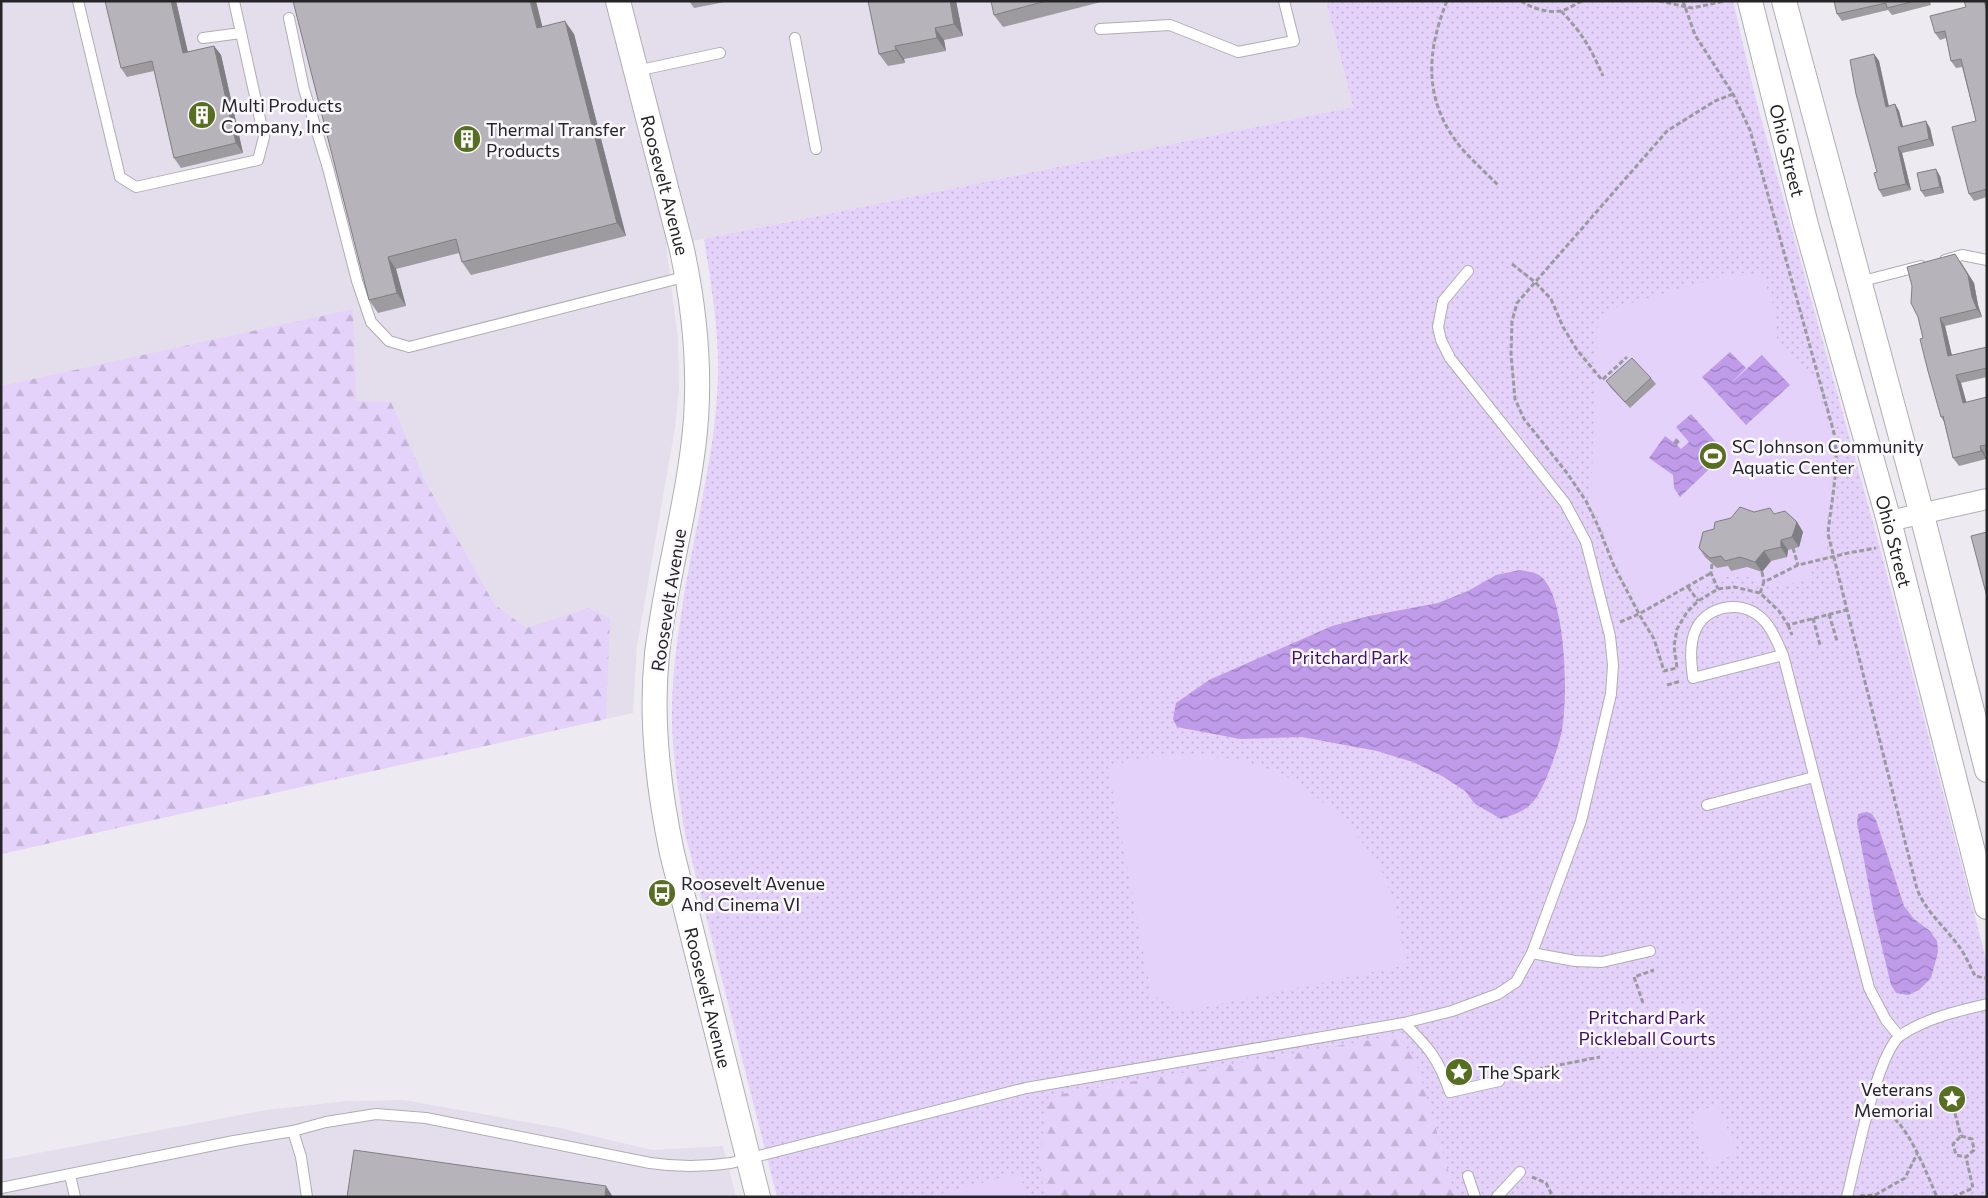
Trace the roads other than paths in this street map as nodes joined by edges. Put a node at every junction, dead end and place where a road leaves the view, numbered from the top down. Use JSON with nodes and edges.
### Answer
{"nodes":[{"id":1,"x":78,"y":1,"type":"edge"},
{"id":2,"x":234,"y":1,"type":"edge"},
{"id":3,"x":618,"y":1,"type":"edge"},
{"id":4,"x":1284,"y":1,"type":"edge"},
{"id":5,"x":1750,"y":1,"type":"edge"},
{"id":6,"x":1784,"y":1,"type":"edge"},
{"id":7,"x":290,"y":18,"type":"dead end"},
{"id":8,"x":1100,"y":29,"type":"dead end"},
{"id":9,"x":241,"y":33,"type":"junction"},
{"id":10,"x":203,"y":38,"type":"dead end"},
{"id":11,"x":795,"y":38,"type":"dead end"},
{"id":12,"x":720,"y":53,"type":"dead end"},
{"id":13,"x":636,"y":71,"type":"junction"},
{"id":14,"x":816,"y":149,"type":"dead end"},
{"id":15,"x":1987,"y":260,"type":"edge"},
{"id":16,"x":1468,"y":272,"type":"dead end"},
{"id":17,"x":688,"y":276,"type":"junction"},
{"id":18,"x":1859,"y":282,"type":"junction"},
{"id":19,"x":1987,"y":499,"type":"edge"},
{"id":20,"x":1922,"y":515,"type":"junction"},
{"id":21,"x":1889,"y":521,"type":"junction"},
{"id":22,"x":1783,"y":655,"type":"junction"},
{"id":23,"x":1987,"y":770,"type":"edge"},
{"id":24,"x":1814,"y":777,"type":"junction"},
{"id":25,"x":1707,"y":805,"type":"dead end"},
{"id":26,"x":1987,"y":907,"type":"edge"},
{"id":27,"x":1650,"y":952,"type":"dead end"},
{"id":28,"x":1532,"y":953,"type":"junction"},
{"id":29,"x":1987,"y":1004,"type":"edge"},
{"id":30,"x":1404,"y":1023,"type":"junction"},
{"id":31,"x":1899,"y":1036,"type":"junction"},
{"id":32,"x":1499,"y":1082,"type":"dead end"},
{"id":33,"x":293,"y":1131,"type":"junction"},
{"id":34,"x":748,"y":1158,"type":"junction"},
{"id":35,"x":1520,"y":1172,"type":"road end"},
{"id":36,"x":70,"y":1174,"type":"junction"},
{"id":37,"x":1468,"y":1176,"type":"dead end"},
{"id":38,"x":1,"y":1188,"type":"edge"},
{"id":39,"x":1847,"y":1196,"type":"edge"},
{"id":40,"x":75,"y":1197,"type":"edge"},
{"id":41,"x":307,"y":1197,"type":"edge"},
{"id":42,"x":758,"y":1197,"type":"edge"},
{"id":43,"x":1474,"y":1197,"type":"edge"},
{"id":44,"x":1498,"y":1197,"type":"edge"}],
"edges":[{"from":1,"to":9,"type":"lane"},
{"from":2,"to":9,"type":"lane"},
{"from":3,"to":13,"type":"street","name":"Roosevelt Avenue"},
{"from":4,"to":8,"type":"lane"},
{"from":5,"to":21,"type":"street","name":"Ohio Street"},
{"from":6,"to":18,"type":"street","name":"Ohio Street"},
{"from":7,"to":17,"type":"lane"},
{"from":9,"to":10,"type":"lane"},
{"from":11,"to":14,"type":"lane"},
{"from":12,"to":13,"type":"lane"},
{"from":13,"to":17,"type":"street","name":"Roosevelt Avenue"},
{"from":15,"to":18,"type":"lane"},
{"from":16,"to":28,"type":"lane"},
{"from":17,"to":34,"type":"street","name":"Roosevelt Avenue"},
{"from":18,"to":20,"type":"street","name":"Ohio Street"},
{"from":19,"to":20,"type":"street"},
{"from":20,"to":21,"type":"street"},
{"from":20,"to":23,"type":"street","name":"Ohio Street"},
{"from":21,"to":26,"type":"street","name":"Ohio Street"},
{"from":22,"to":22,"type":"lane"},
{"from":22,"to":24,"type":"lane"},
{"from":24,"to":25,"type":"lane"},
{"from":24,"to":31,"type":"lane"},
{"from":27,"to":28,"type":"lane"},
{"from":28,"to":30,"type":"lane"},
{"from":29,"to":31,"type":"lane"},
{"from":30,"to":32,"type":"lane"},
{"from":30,"to":34,"type":"lane"},
{"from":31,"to":39,"type":"lane"},
{"from":33,"to":34,"type":"lane"},
{"from":33,"to":36,"type":"lane"},
{"from":33,"to":41,"type":"lane"},
{"from":34,"to":42,"type":"street","name":"Roosevelt Avenue"},
{"from":35,"to":44,"type":"lane"},
{"from":36,"to":38,"type":"lane"},
{"from":36,"to":40,"type":"lane"},
{"from":37,"to":43,"type":"lane"}]}
